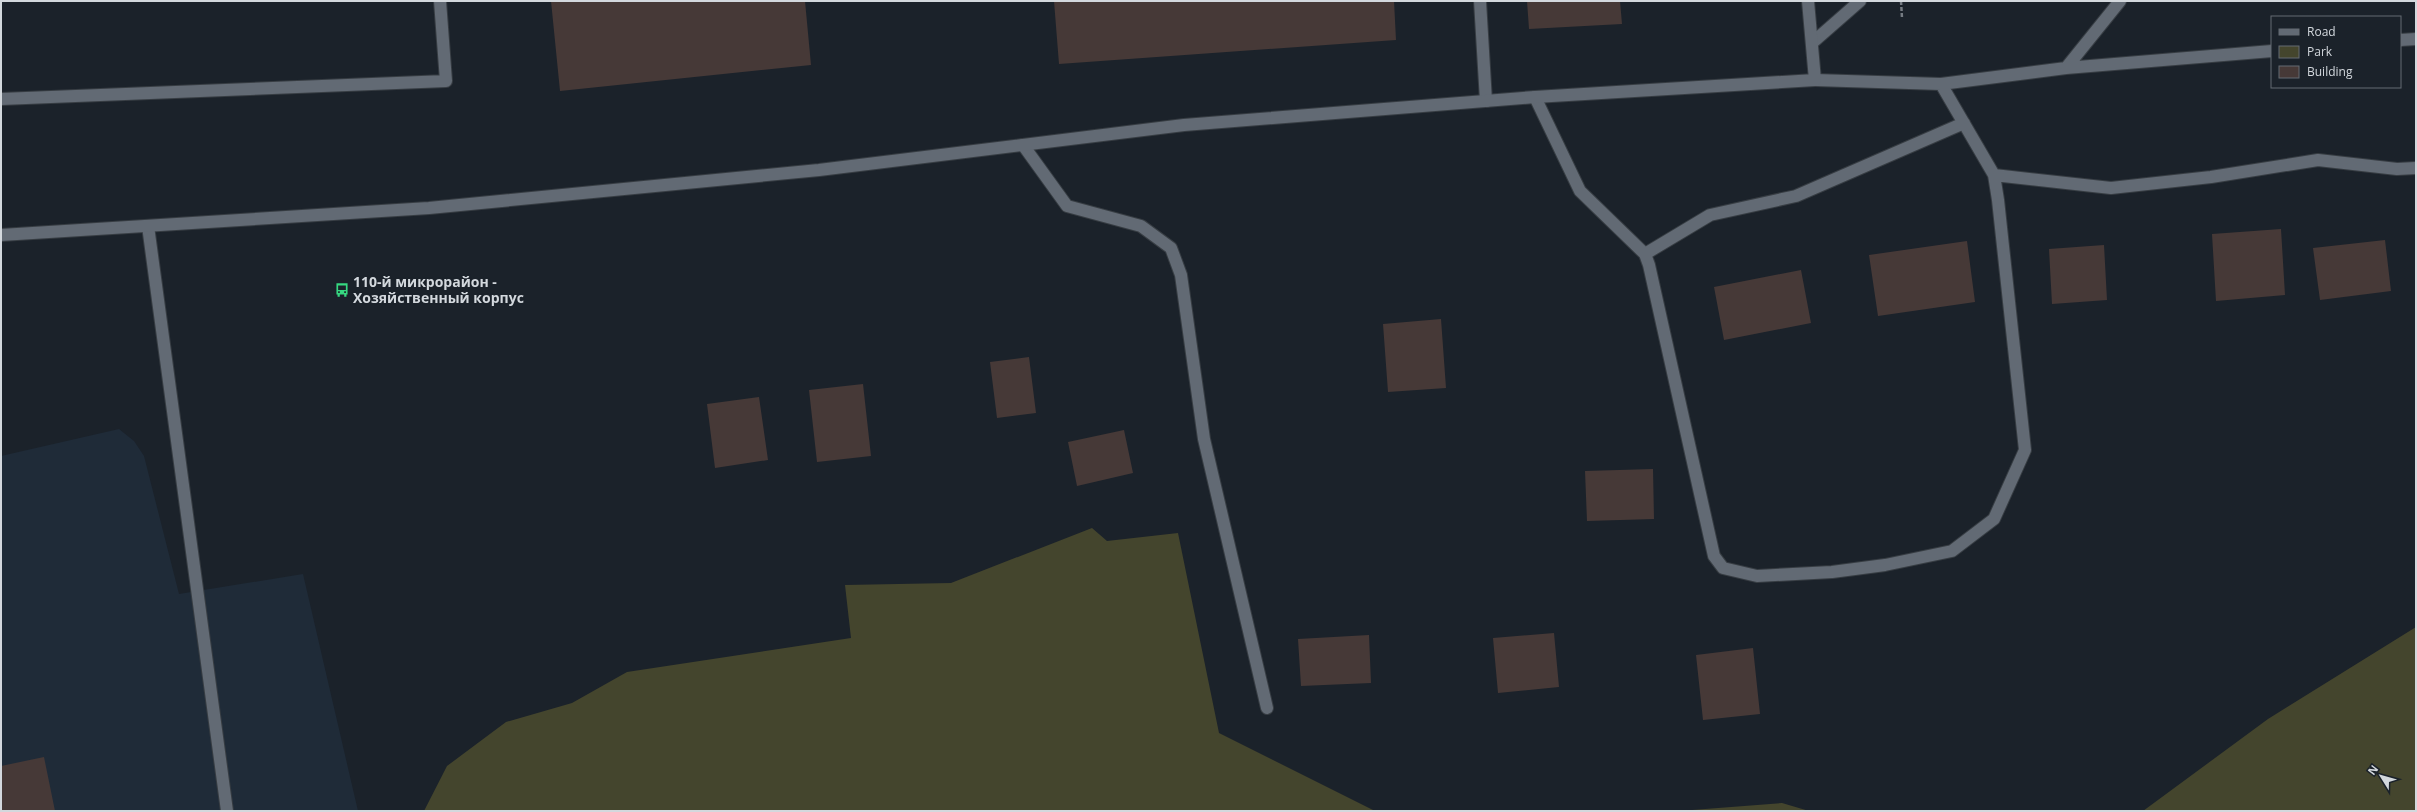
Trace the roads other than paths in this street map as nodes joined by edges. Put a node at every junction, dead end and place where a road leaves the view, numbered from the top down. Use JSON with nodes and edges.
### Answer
{"nodes":[{"id":1,"x":440,"y":1,"type":"edge"},
{"id":2,"x":1480,"y":1,"type":"edge"},
{"id":3,"x":1808,"y":1,"type":"edge"},
{"id":4,"x":1860,"y":1,"type":"edge"},
{"id":5,"x":2120,"y":1,"type":"edge"},
{"id":6,"x":2416,"y":39,"type":"edge"},
{"id":7,"x":2401,"y":40,"type":"edge"},
{"id":8,"x":1812,"y":43,"type":"junction"},
{"id":9,"x":2271,"y":51,"type":"edge"},
{"id":10,"x":2066,"y":68,"type":"junction"},
{"id":11,"x":1815,"y":80,"type":"junction"},
{"id":12,"x":1941,"y":84,"type":"junction"},
{"id":13,"x":1535,"y":97,"type":"junction"},
{"id":14,"x":1,"y":99,"type":"edge"},
{"id":15,"x":1486,"y":101,"type":"junction"},
{"id":16,"x":1964,"y":123,"type":"junction"},
{"id":17,"x":1023,"y":145,"type":"junction"},
{"id":18,"x":2416,"y":168,"type":"edge"},
{"id":19,"x":1994,"y":175,"type":"junction"},
{"id":20,"x":148,"y":226,"type":"junction"},
{"id":21,"x":1,"y":236,"type":"edge"},
{"id":22,"x":1645,"y":254,"type":"junction"},
{"id":23,"x":1267,"y":708,"type":"dead end"},
{"id":24,"x":227,"y":811,"type":"edge"}],
"edges":[{"from":1,"to":14,"type":"street"},
{"from":2,"to":15,"type":"street"},
{"from":3,"to":8,"type":"street"},
{"from":4,"to":8,"type":"street"},
{"from":5,"to":10,"type":"street"},
{"from":6,"to":7,"type":"street"},
{"from":8,"to":11,"type":"street"},
{"from":9,"to":10,"type":"street"},
{"from":10,"to":12,"type":"street"},
{"from":11,"to":12,"type":"street"},
{"from":11,"to":13,"type":"street"},
{"from":12,"to":16,"type":"street"},
{"from":13,"to":15,"type":"street"},
{"from":13,"to":22,"type":"street"},
{"from":15,"to":17,"type":"street"},
{"from":16,"to":19,"type":"street"},
{"from":16,"to":22,"type":"street"},
{"from":17,"to":20,"type":"street"},
{"from":17,"to":23,"type":"street"},
{"from":18,"to":19,"type":"street"},
{"from":19,"to":22,"type":"street"},
{"from":20,"to":21,"type":"street"},
{"from":20,"to":24,"type":"street"}]}
